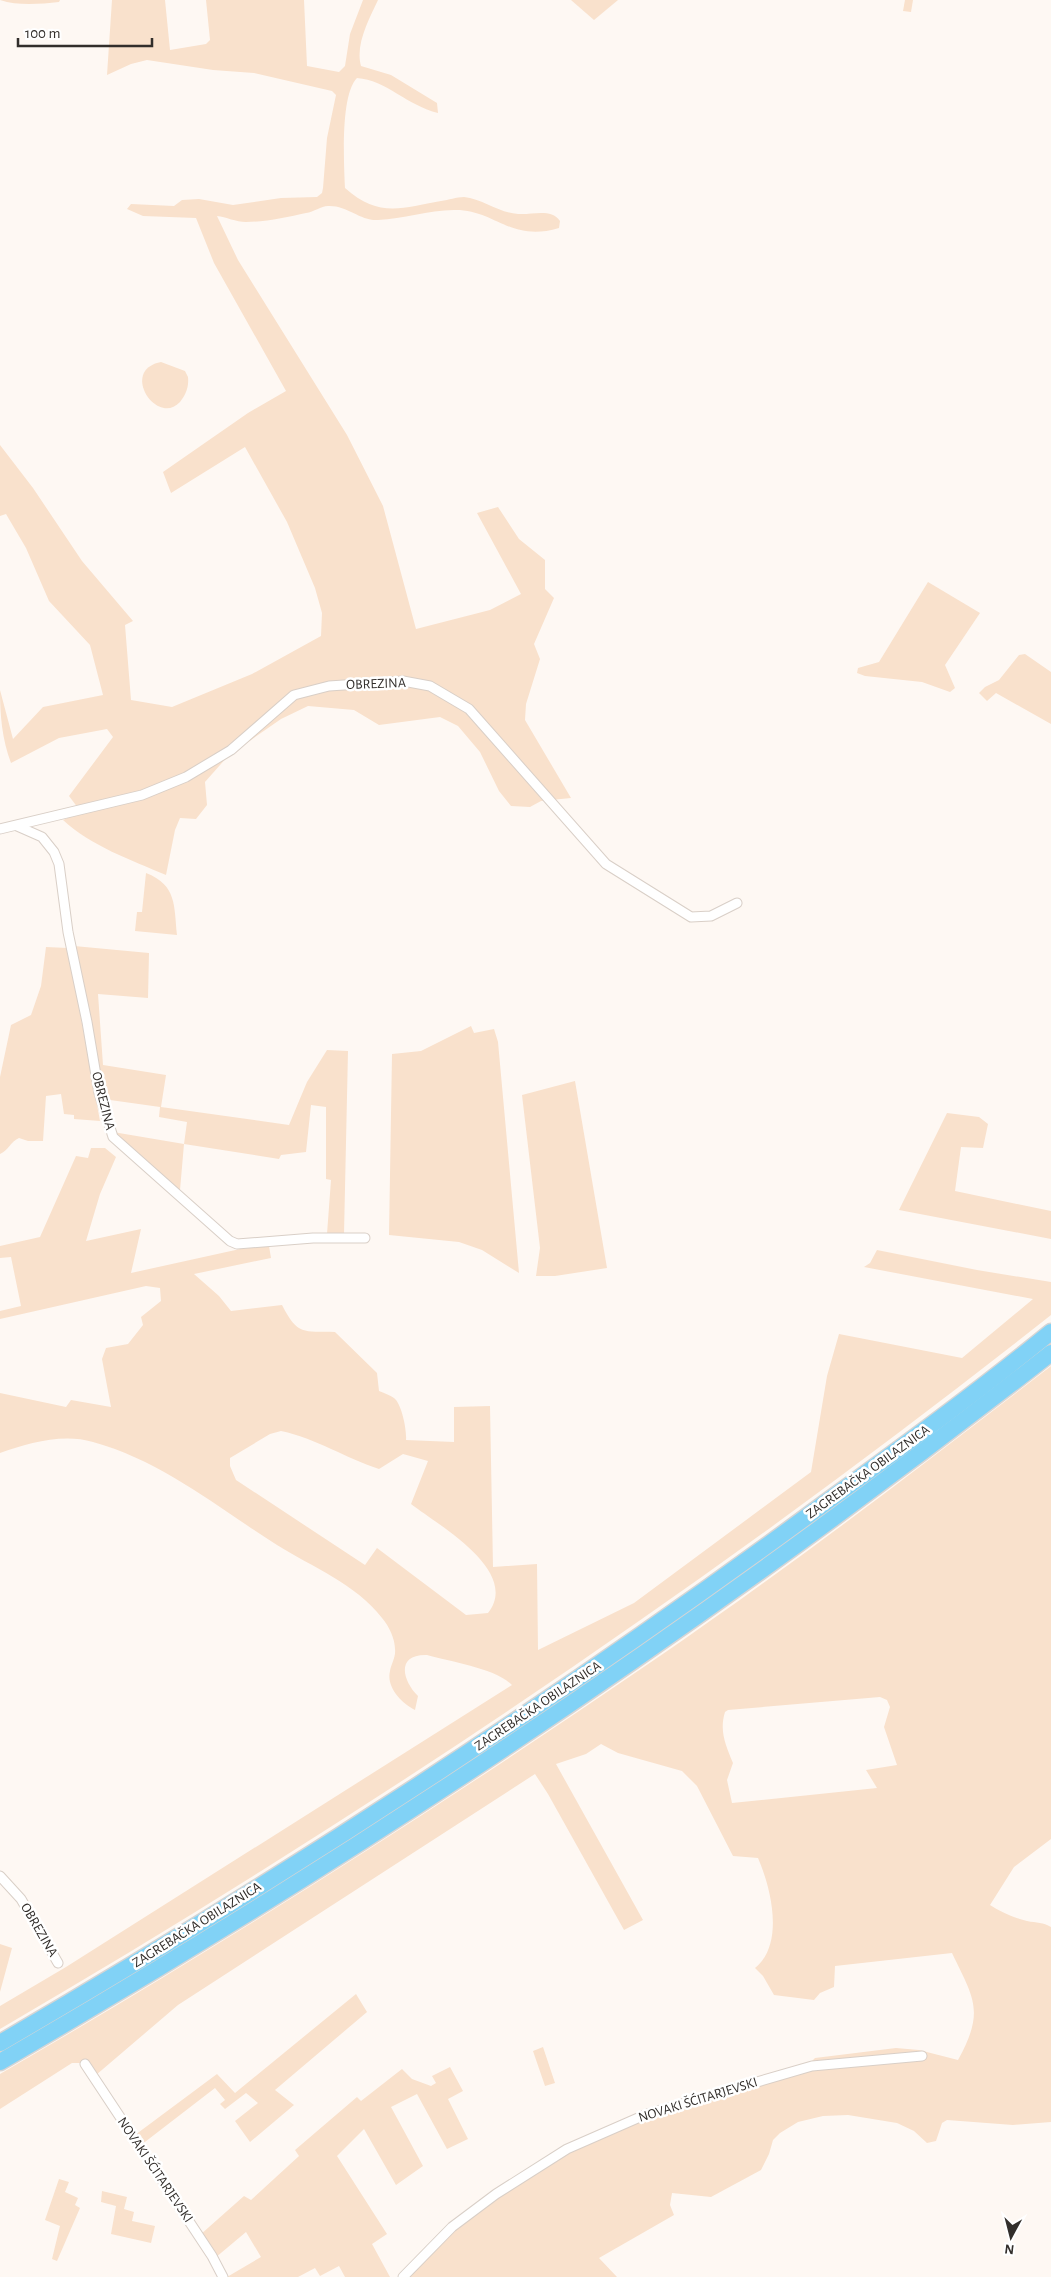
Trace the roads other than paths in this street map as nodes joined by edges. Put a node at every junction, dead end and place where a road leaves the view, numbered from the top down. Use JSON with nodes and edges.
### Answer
{"nodes":[{"id":1,"x":17,"y":826,"type":"junction"},
{"id":2,"x":0,"y":829,"type":"edge"},
{"id":3,"x":737,"y":903,"type":"dead end"},
{"id":4,"x":365,"y":1238,"type":"dead end"},
{"id":5,"x":1051,"y":1332,"type":"edge"},
{"id":6,"x":1051,"y":1353,"type":"edge"},
{"id":7,"x":0,"y":1876,"type":"edge"},
{"id":8,"x":58,"y":1963,"type":"dead end"},
{"id":9,"x":0,"y":2043,"type":"edge"},
{"id":10,"x":922,"y":2056,"type":"dead end"},
{"id":11,"x":0,"y":2062,"type":"edge"},
{"id":12,"x":85,"y":2064,"type":"dead end"},
{"id":13,"x":223,"y":2277,"type":"edge"},
{"id":14,"x":403,"y":2277,"type":"edge"}],
"edges":[{"from":1,"to":2,"type":"street","name":"OBREZINA"},
{"from":1,"to":3,"type":"street","name":"OBREZINA"},
{"from":1,"to":4,"type":"street","name":"OBREZINA"},
{"from":5,"to":9,"type":"highway","name":"ZAGREBAČKA OBILAZNICA"},
{"from":6,"to":11,"type":"highway","name":"ZAGREBAČKA OBILAZNICA"},
{"from":7,"to":8,"type":"street","name":"OBREZINA"},
{"from":10,"to":14,"type":"street","name":"NOVAKI ŠĆITARJEVSKI"},
{"from":12,"to":13,"type":"street","name":"NOVAKI ŠĆITARJEVSKI"}]}
